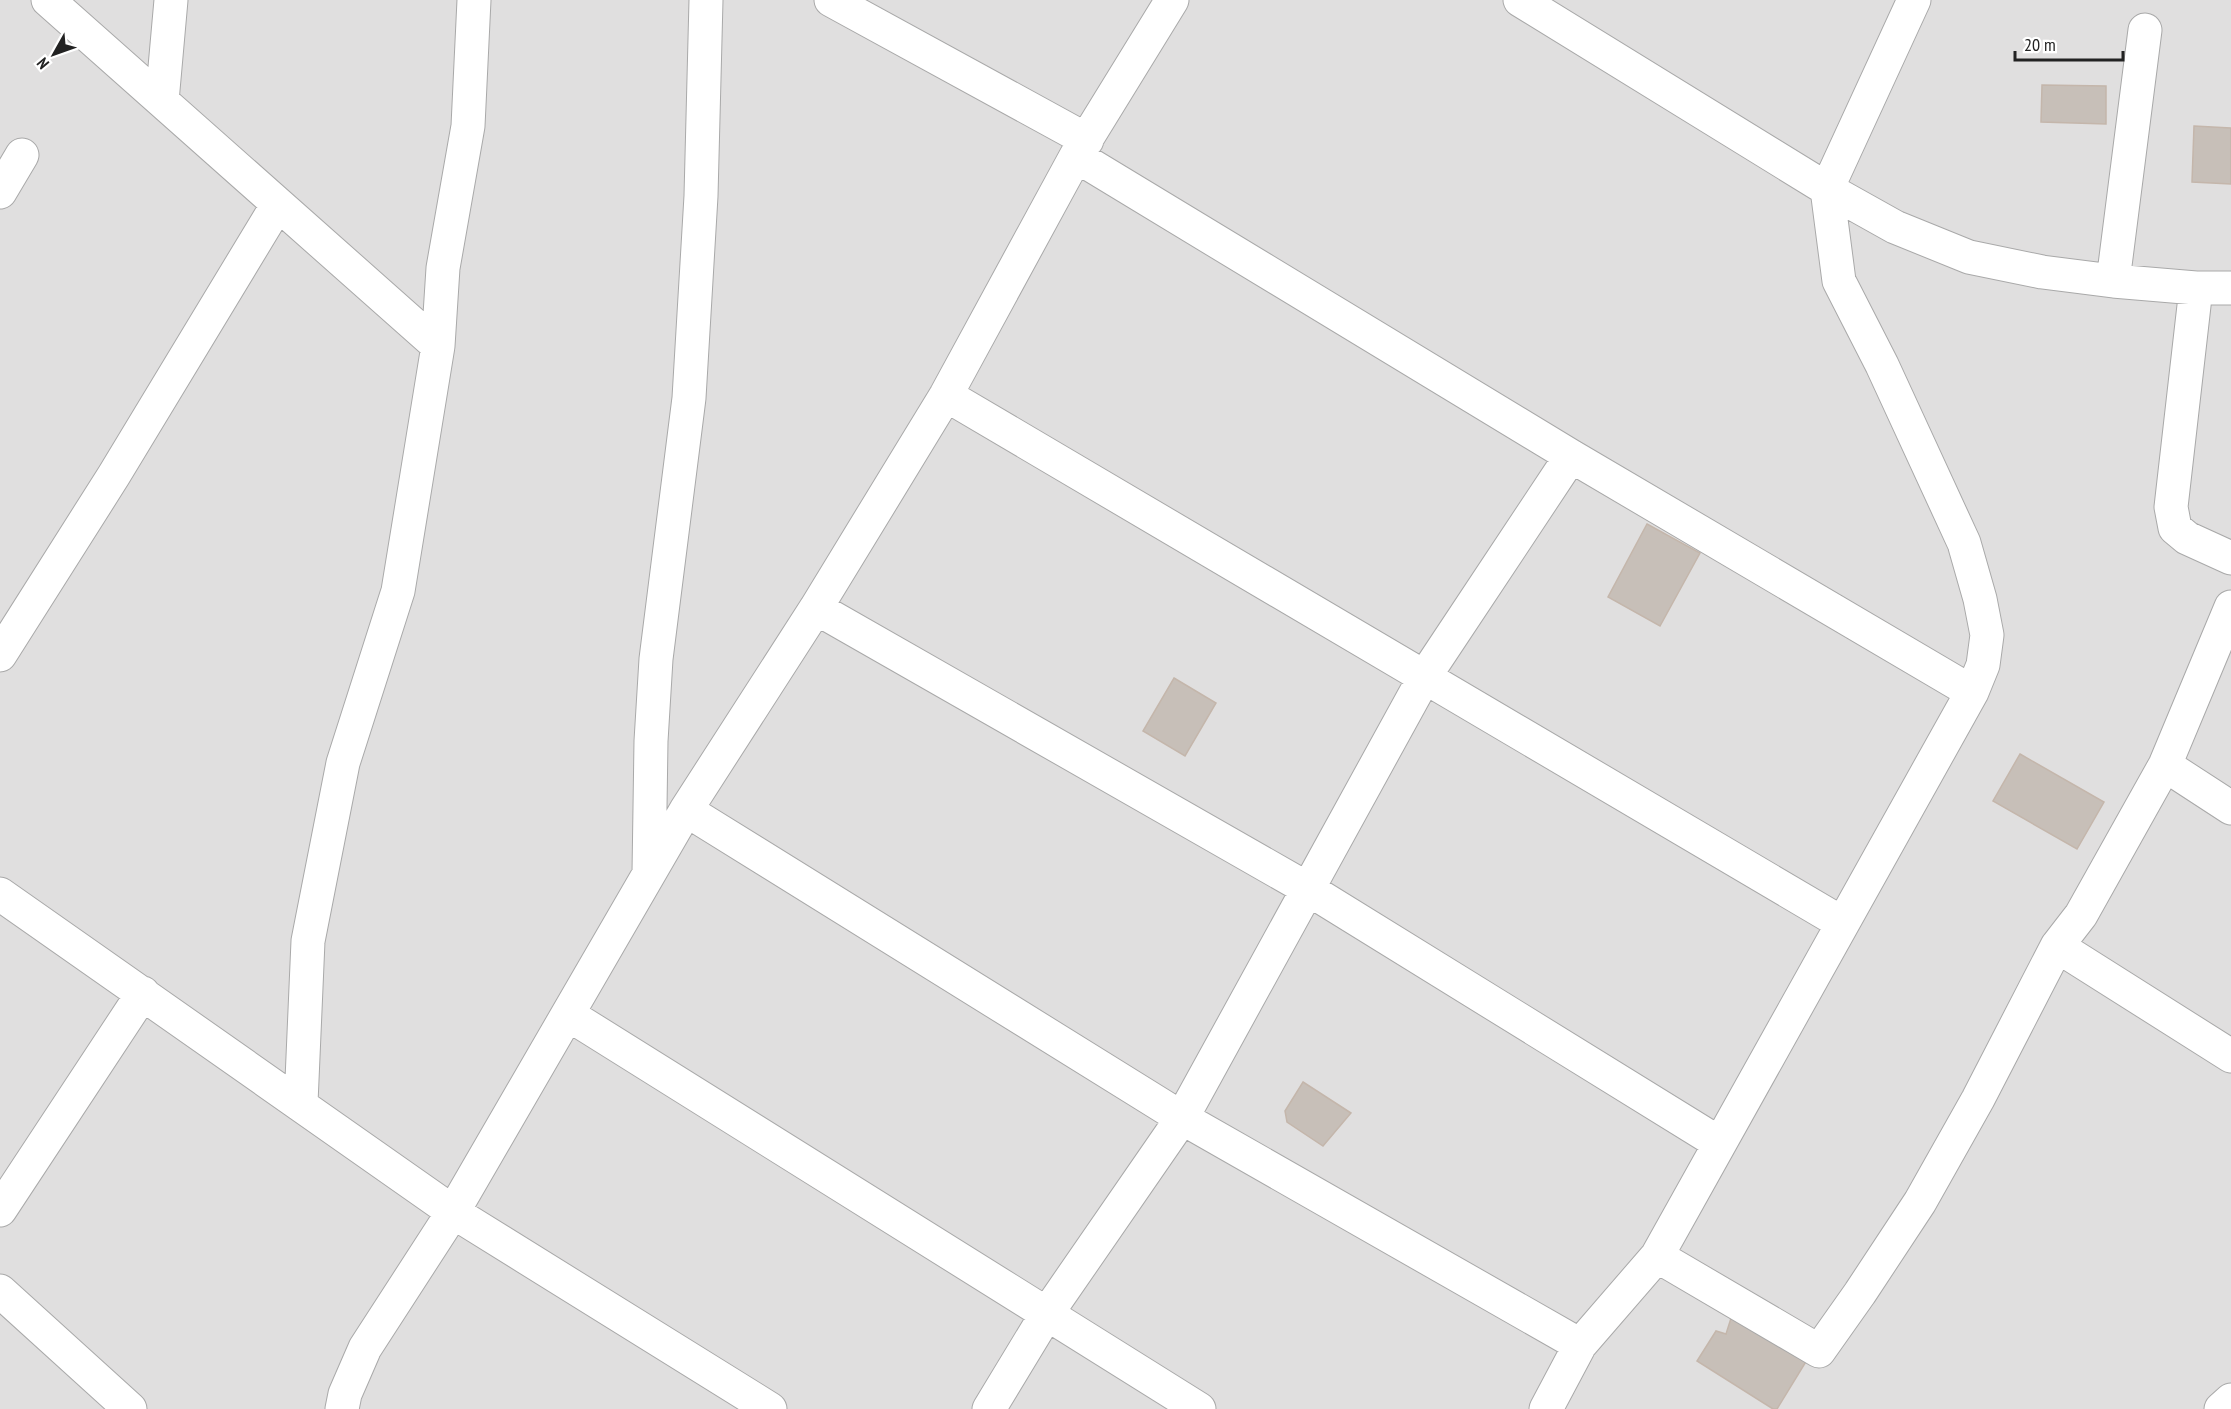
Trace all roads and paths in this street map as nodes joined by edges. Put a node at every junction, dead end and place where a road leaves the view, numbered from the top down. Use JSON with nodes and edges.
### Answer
{"nodes":[{"id":1,"x":48,"y":0,"type":"edge"},
{"id":2,"x":171,"y":0,"type":"edge"},
{"id":3,"x":474,"y":0,"type":"edge"},
{"id":4,"x":706,"y":0,"type":"edge"},
{"id":5,"x":831,"y":0,"type":"edge"},
{"id":6,"x":1172,"y":0,"type":"edge"},
{"id":7,"x":1520,"y":0,"type":"edge"},
{"id":8,"x":1914,"y":0,"type":"edge"},
{"id":9,"x":2145,"y":30,"type":"dead end"},
{"id":10,"x":162,"y":101,"type":"junction"},
{"id":11,"x":1081,"y":148,"type":"junction"},
{"id":12,"x":22,"y":155,"type":"dead end"},
{"id":13,"x":1827,"y":189,"type":"junction"},
{"id":14,"x":0,"y":192,"type":"edge"},
{"id":15,"x":278,"y":204,"type":"junction"},
{"id":16,"x":2113,"y":281,"type":"junction"},
{"id":17,"x":2196,"y":288,"type":"junction"},
{"id":18,"x":2231,"y":288,"type":"edge"},
{"id":19,"x":438,"y":346,"type":"junction"},
{"id":20,"x":946,"y":395,"type":"junction"},
{"id":21,"x":1571,"y":456,"type":"junction"},
{"id":22,"x":2231,"y":558,"type":"edge"},
{"id":23,"x":816,"y":608,"type":"junction"},
{"id":24,"x":2231,"y":608,"type":"edge"},
{"id":25,"x":0,"y":655,"type":"edge"},
{"id":26,"x":1425,"y":676,"type":"junction"},
{"id":27,"x":1972,"y":692,"type":"junction"},
{"id":28,"x":2165,"y":765,"type":"junction"},
{"id":29,"x":2231,"y":808,"type":"edge"},
{"id":30,"x":686,"y":810,"type":"junction"},
{"id":31,"x":649,"y":875,"type":"junction"},
{"id":32,"x":1308,"y":890,"type":"junction"},
{"id":33,"x":0,"y":894,"type":"edge"},
{"id":34,"x":1842,"y":923,"type":"junction"},
{"id":35,"x":2056,"y":946,"type":"junction"},
{"id":36,"x":143,"y":993,"type":"junction"},
{"id":37,"x":569,"y":1015,"type":"junction"},
{"id":38,"x":2231,"y":1056,"type":"edge"},
{"id":39,"x":301,"y":1103,"type":"junction"},
{"id":40,"x":1182,"y":1118,"type":"junction"},
{"id":41,"x":1719,"y":1143,"type":"junction"},
{"id":42,"x":0,"y":1210,"type":"edge"},
{"id":43,"x":453,"y":1212,"type":"junction"},
{"id":44,"x":1657,"y":1256,"type":"junction"},
{"id":45,"x":0,"y":1291,"type":"edge"},
{"id":46,"x":1046,"y":1314,"type":"junction"},
{"id":47,"x":1580,"y":1345,"type":"junction"},
{"id":48,"x":2231,"y":1400,"type":"edge"},
{"id":49,"x":130,"y":1409,"type":"edge"},
{"id":50,"x":342,"y":1409,"type":"edge"},
{"id":51,"x":770,"y":1409,"type":"edge"},
{"id":52,"x":988,"y":1409,"type":"edge"},
{"id":53,"x":1198,"y":1409,"type":"edge"},
{"id":54,"x":1546,"y":1409,"type":"edge"},
{"id":55,"x":2221,"y":1409,"type":"edge"}],
"edges":[{"from":1,"to":10,"type":"street"},
{"from":2,"to":10,"type":"street"},
{"from":3,"to":19,"type":"street"},
{"from":4,"to":31,"type":"street"},
{"from":5,"to":11,"type":"street"},
{"from":6,"to":11,"type":"street"},
{"from":7,"to":13,"type":"street"},
{"from":8,"to":13,"type":"street"},
{"from":9,"to":16,"type":"street"},
{"from":10,"to":15,"type":"street"},
{"from":11,"to":20,"type":"street"},
{"from":11,"to":21,"type":"street"},
{"from":12,"to":14,"type":"street"},
{"from":13,"to":16,"type":"street"},
{"from":13,"to":27,"type":"street"},
{"from":15,"to":19,"type":"street"},
{"from":15,"to":25,"type":"street"},
{"from":16,"to":17,"type":"street"},
{"from":17,"to":18,"type":"street"},
{"from":17,"to":22,"type":"street"},
{"from":19,"to":39,"type":"street"},
{"from":20,"to":23,"type":"street"},
{"from":20,"to":26,"type":"street"},
{"from":21,"to":26,"type":"street"},
{"from":21,"to":27,"type":"street"},
{"from":23,"to":30,"type":"street"},
{"from":23,"to":32,"type":"street"},
{"from":24,"to":28,"type":"street"},
{"from":26,"to":32,"type":"street"},
{"from":26,"to":34,"type":"street"},
{"from":27,"to":34,"type":"street"},
{"from":28,"to":29,"type":"street"},
{"from":28,"to":35,"type":"street"},
{"from":30,"to":31,"type":"street"},
{"from":30,"to":40,"type":"street"},
{"from":31,"to":37,"type":"street"},
{"from":32,"to":40,"type":"street"},
{"from":32,"to":41,"type":"street"},
{"from":33,"to":36,"type":"street"},
{"from":34,"to":41,"type":"street"},
{"from":35,"to":38,"type":"street"},
{"from":35,"to":44,"type":"street"},
{"from":36,"to":39,"type":"street"},
{"from":36,"to":42,"type":"street"},
{"from":37,"to":43,"type":"street"},
{"from":37,"to":46,"type":"street"},
{"from":39,"to":43,"type":"street"},
{"from":40,"to":46,"type":"street"},
{"from":40,"to":47,"type":"street"},
{"from":41,"to":44,"type":"street"},
{"from":43,"to":50,"type":"street"},
{"from":43,"to":51,"type":"street"},
{"from":44,"to":47,"type":"street"},
{"from":45,"to":49,"type":"street"},
{"from":46,"to":52,"type":"street"},
{"from":46,"to":53,"type":"street"},
{"from":47,"to":54,"type":"street"},
{"from":48,"to":55,"type":"street"}]}
